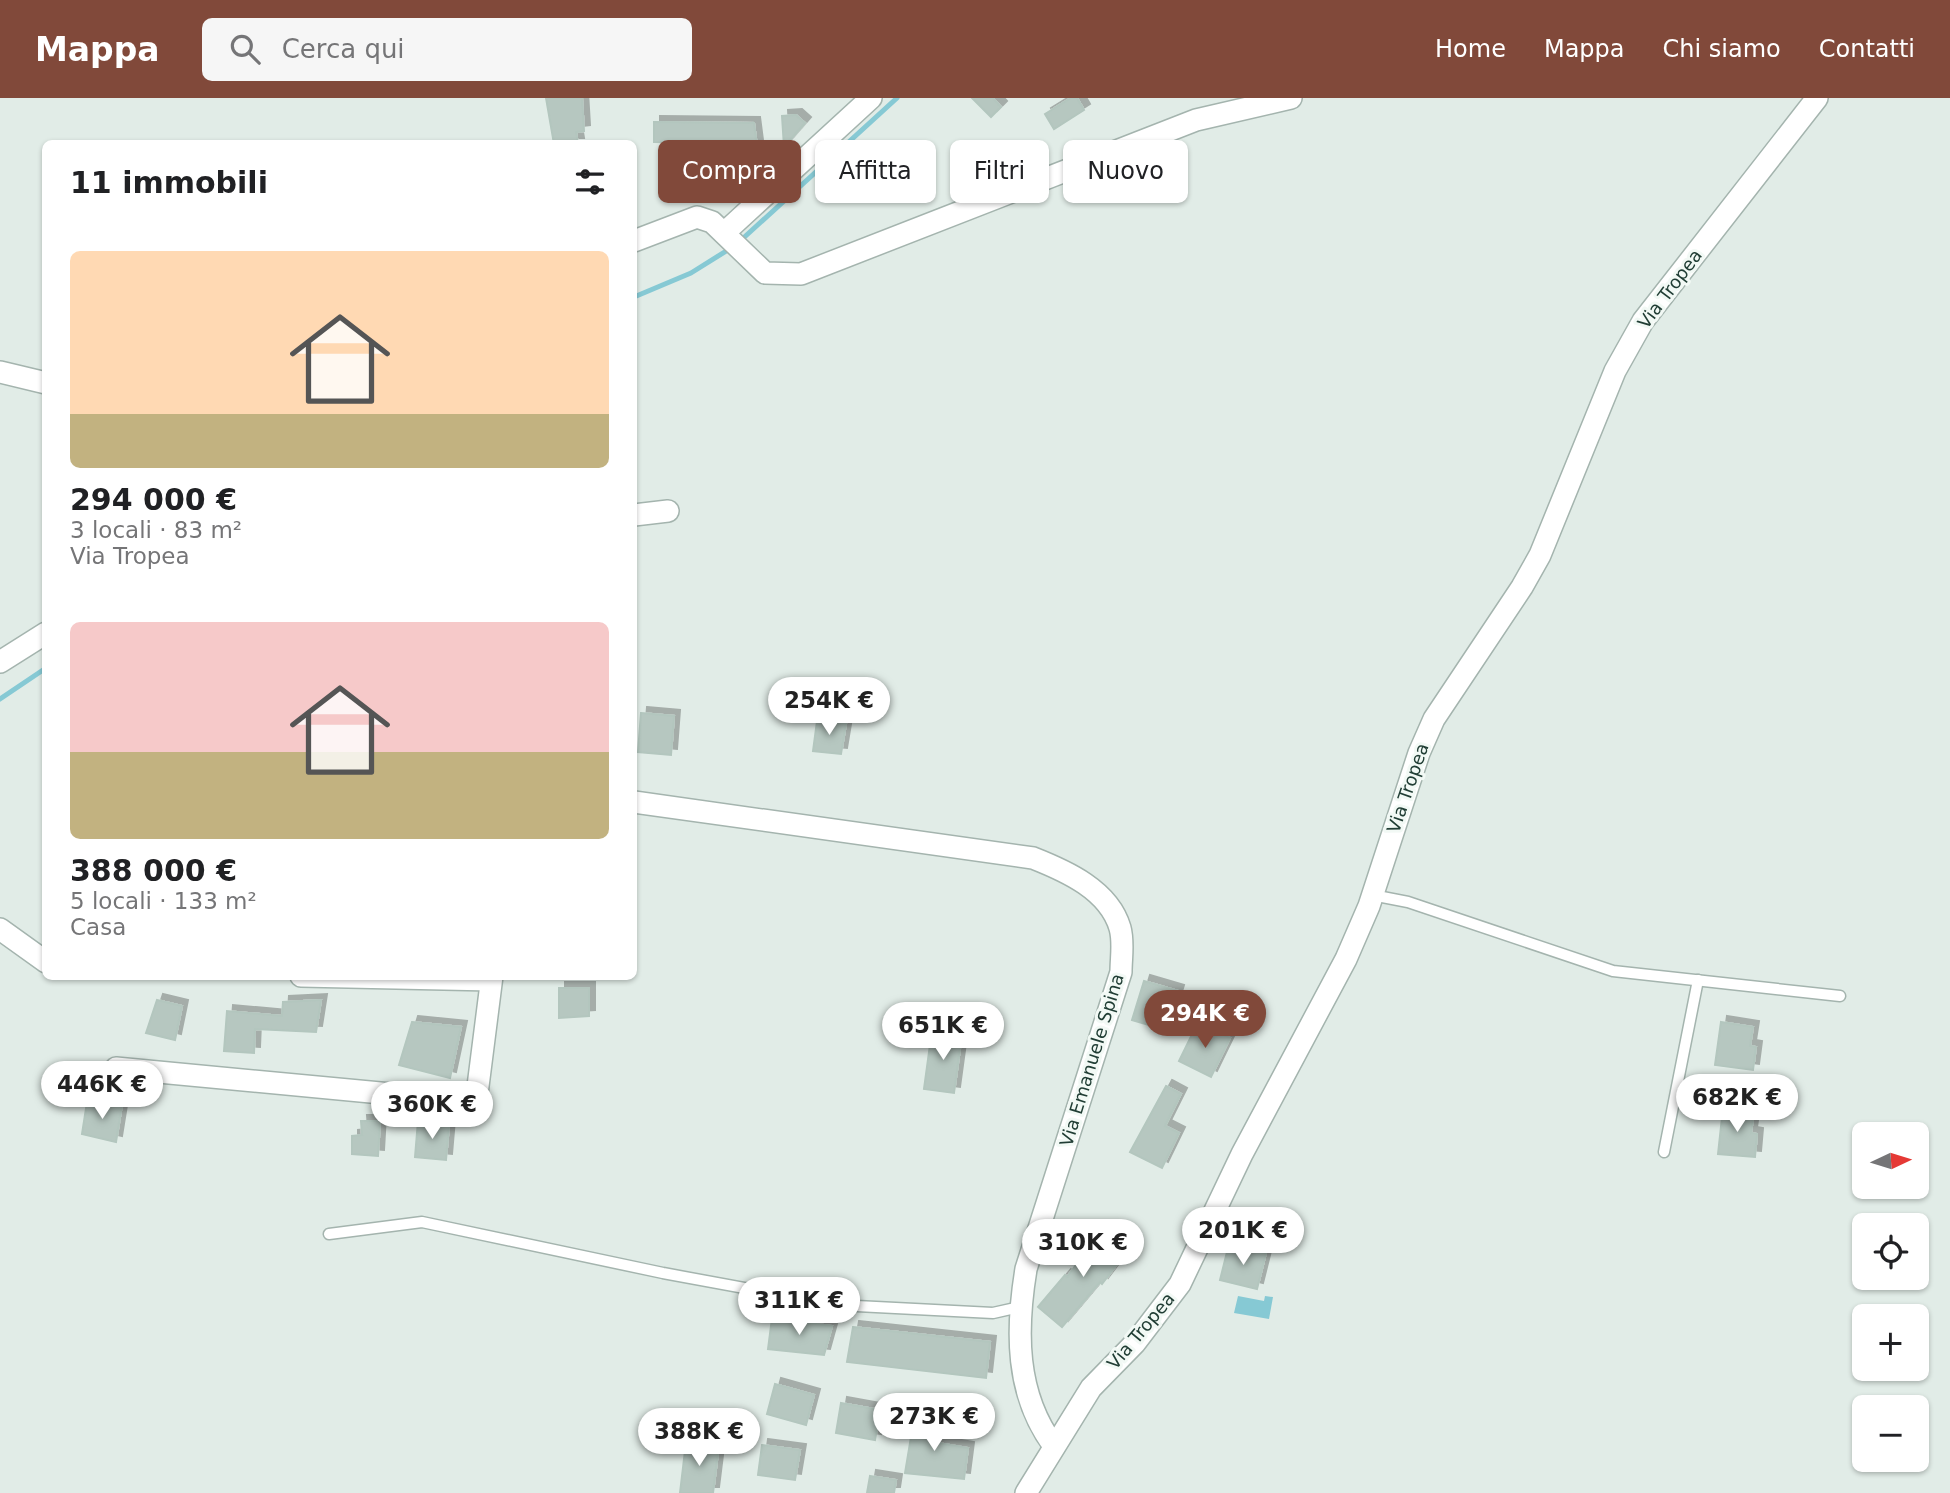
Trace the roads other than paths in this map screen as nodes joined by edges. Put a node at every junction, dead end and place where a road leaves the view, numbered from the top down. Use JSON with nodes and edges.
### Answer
{"nodes":[{"id":1,"x":871,"y":98,"type":"edge"},
{"id":2,"x":1291,"y":98,"type":"edge"},
{"id":3,"x":1817,"y":98,"type":"edge"},
{"id":4,"x":727,"y":235,"type":"junction"},
{"id":5,"x":637,"y":240,"type":"edge"},
{"id":6,"x":0,"y":372,"type":"edge"},
{"id":7,"x":42,"y":382,"type":"edge"},
{"id":8,"x":668,"y":510,"type":"dead end"},
{"id":9,"x":637,"y":515,"type":"edge"},
{"id":10,"x":42,"y":636,"type":"edge"},
{"id":11,"x":0,"y":662,"type":"edge"},
{"id":12,"x":637,"y":802,"type":"edge"},
{"id":13,"x":1372,"y":895,"type":"junction"},
{"id":14,"x":0,"y":929,"type":"edge"},
{"id":15,"x":42,"y":959,"type":"edge"},
{"id":16,"x":491,"y":980,"type":"edge"},
{"id":17,"x":1698,"y":980,"type":"junction"},
{"id":18,"x":1840,"y":996,"type":"dead end"},
{"id":19,"x":116,"y":1068,"type":"dead end"},
{"id":20,"x":1664,"y":1152,"type":"dead end"},
{"id":21,"x":329,"y":1234,"type":"dead end"},
{"id":22,"x":1020,"y":1307,"type":"junction"},
{"id":23,"x":1054,"y":1446,"type":"junction"},
{"id":24,"x":1026,"y":1493,"type":"edge"}],
"edges":[{"from":1,"to":4,"type":"street"},
{"from":2,"to":4,"type":"street"},
{"from":3,"to":13,"type":"street","name":"Via Tropea"},
{"from":4,"to":5,"type":"street"},
{"from":6,"to":7,"type":"street"},
{"from":8,"to":9,"type":"street"},
{"from":10,"to":11,"type":"street"},
{"from":12,"to":22,"type":"street","name":"Via Emanuele Spina"},
{"from":13,"to":17,"type":"lane"},
{"from":13,"to":23,"type":"street","name":"Via Tropea"},
{"from":14,"to":15,"type":"street"},
{"from":16,"to":19,"type":"street"},
{"from":17,"to":18,"type":"lane"},
{"from":17,"to":20,"type":"lane"},
{"from":21,"to":22,"type":"lane"},
{"from":22,"to":23,"type":"street","name":"Via Emanuele Spina"},
{"from":23,"to":24,"type":"street","name":"Via Tropea"}]}
